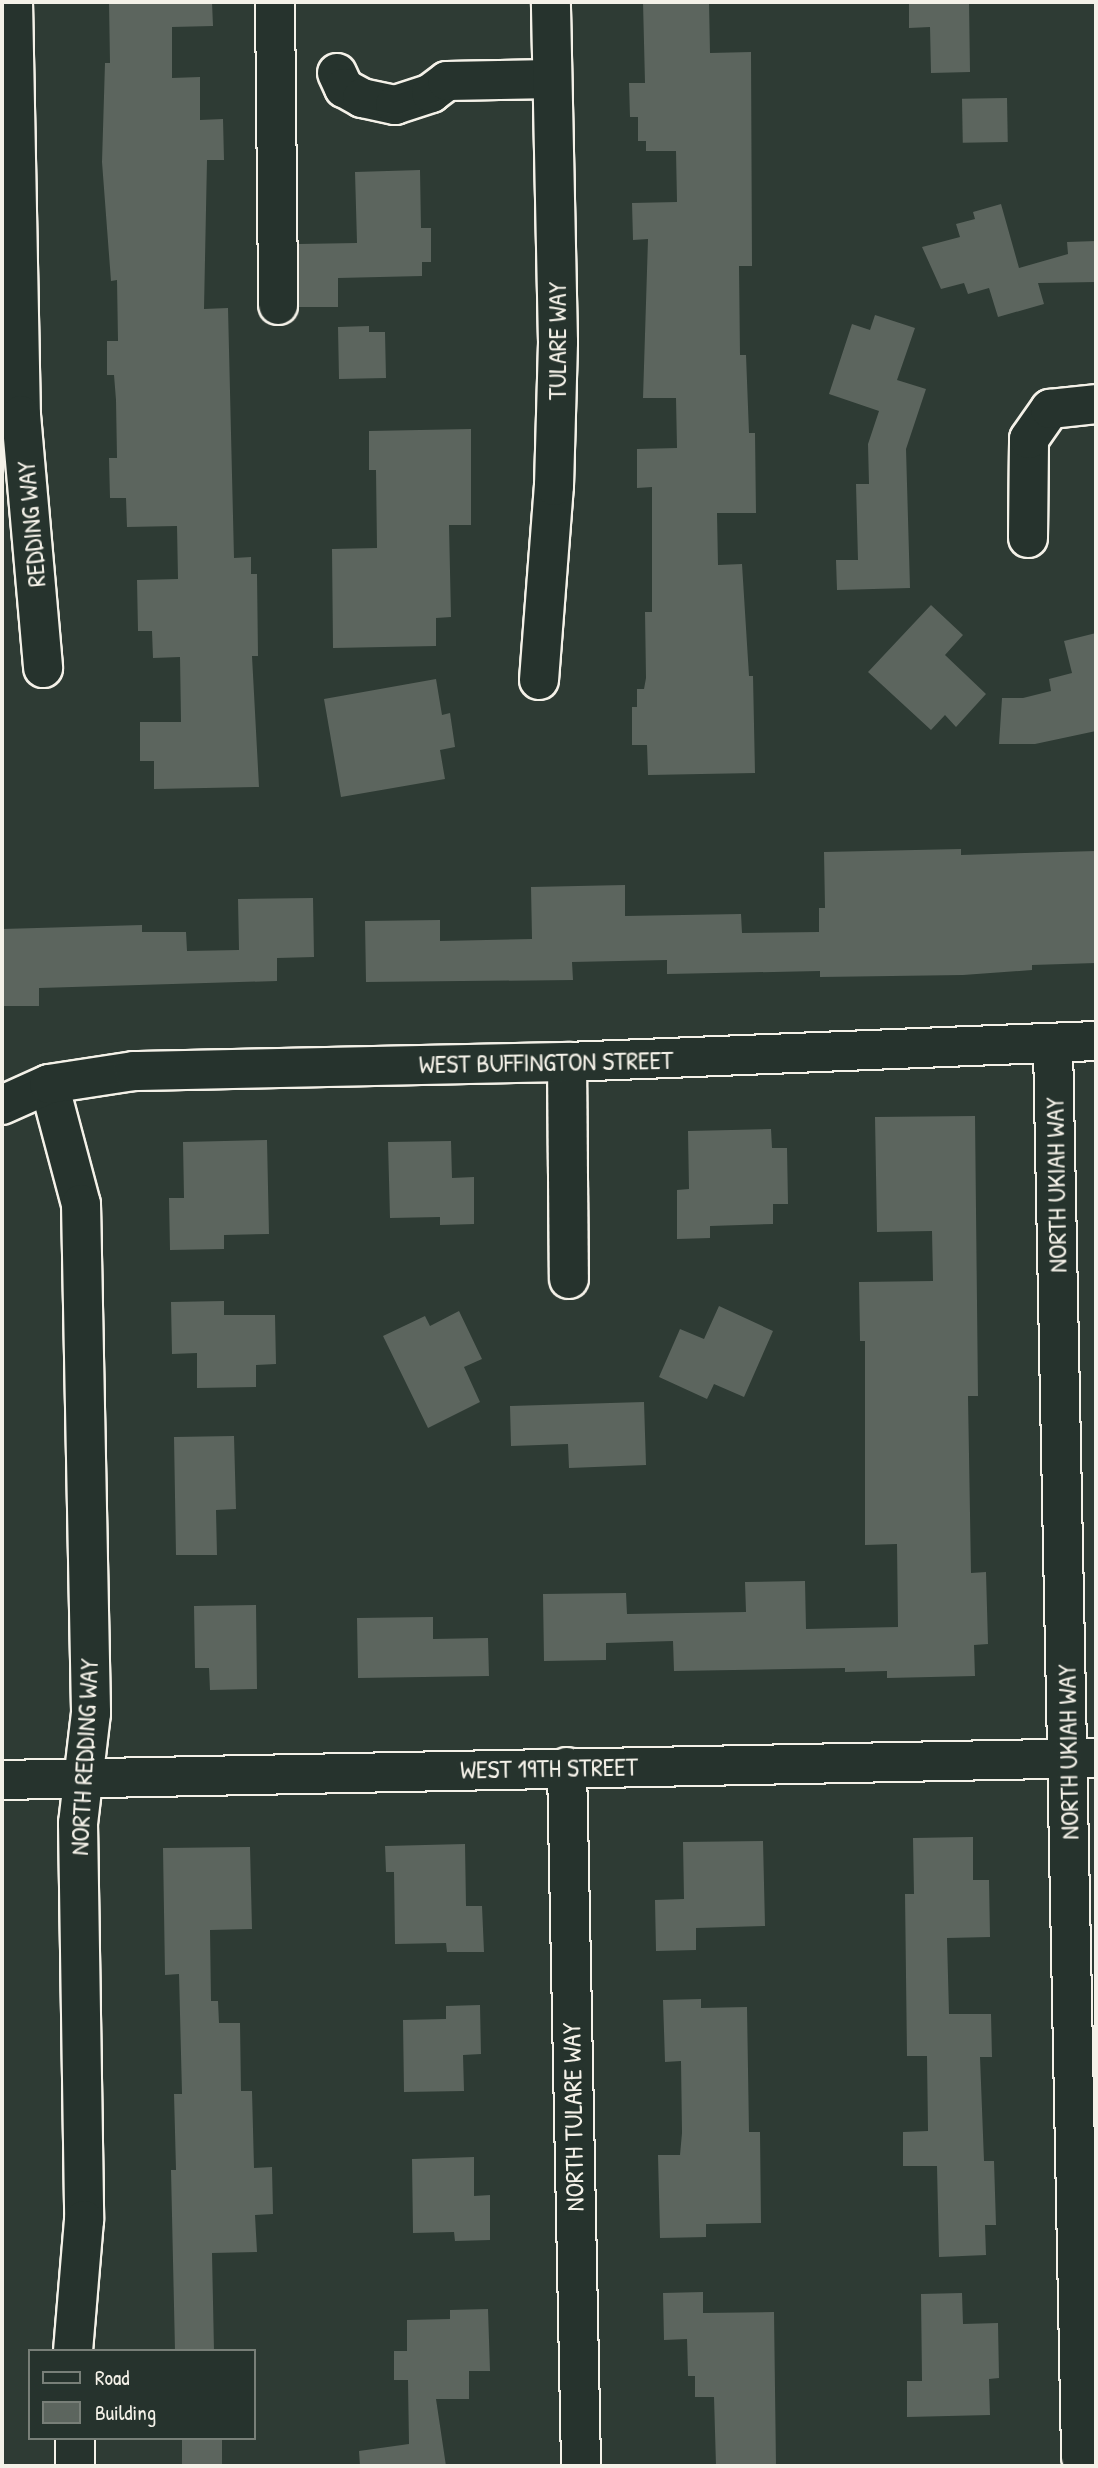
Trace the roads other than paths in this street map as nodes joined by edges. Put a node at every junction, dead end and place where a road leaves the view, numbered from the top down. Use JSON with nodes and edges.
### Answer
{"nodes":[{"id":1,"x":13,"y":2,"type":"edge"},
{"id":2,"x":275,"y":2,"type":"edge"},
{"id":3,"x":551,"y":2,"type":"edge"},
{"id":4,"x":337,"y":74,"type":"dead end"},
{"id":5,"x":552,"y":79,"type":"junction"},
{"id":6,"x":278,"y":305,"type":"dead end"},
{"id":7,"x":1096,"y":404,"type":"edge"},
{"id":8,"x":1028,"y":538,"type":"dead end"},
{"id":9,"x":43,"y":668,"type":"dead end"},
{"id":10,"x":539,"y":680,"type":"dead end"},
{"id":11,"x":1096,"y":1041,"type":"edge"},
{"id":12,"x":1053,"y":1046,"type":"junction"},
{"id":13,"x":568,"y":1062,"type":"junction"},
{"id":14,"x":49,"y":1084,"type":"junction"},
{"id":15,"x":2,"y":1105,"type":"edge"},
{"id":16,"x":569,"y":1279,"type":"dead end"},
{"id":17,"x":1082,"y":1759,"type":"edge"},
{"id":18,"x":567,"y":1767,"type":"junction"},
{"id":19,"x":82,"y":1778,"type":"junction"},
{"id":20,"x":2,"y":1780,"type":"edge"},
{"id":21,"x":74,"y":2349,"type":"edge"},
{"id":22,"x":75,"y":2440,"type":"edge"},
{"id":23,"x":1081,"y":2458,"type":"dead end"},
{"id":24,"x":75,"y":2466,"type":"edge"},
{"id":25,"x":580,"y":2466,"type":"edge"}],
"edges":[{"from":1,"to":9,"type":"street","name":"REDDING WAY"},
{"from":2,"to":6,"type":"street"},
{"from":3,"to":5,"type":"street","name":"TULARE WAY"},
{"from":4,"to":5,"type":"street"},
{"from":5,"to":10,"type":"street","name":"TULARE WAY"},
{"from":7,"to":8,"type":"street"},
{"from":11,"to":12,"type":"street","name":"WEST BUFFINGTON STREET"},
{"from":12,"to":13,"type":"street","name":"WEST BUFFINGTON STREET"},
{"from":12,"to":17,"type":"street","name":"NORTH UKIAH WAY"},
{"from":13,"to":14,"type":"street","name":"WEST BUFFINGTON STREET"},
{"from":13,"to":16,"type":"street"},
{"from":14,"to":15,"type":"street","name":"WEST BUFFINGTON STREET"},
{"from":14,"to":19,"type":"street","name":"NORTH REDDING WAY"},
{"from":17,"to":18,"type":"street","name":"WEST 19TH STREET"},
{"from":17,"to":23,"type":"street","name":"NORTH UKIAH WAY"},
{"from":18,"to":19,"type":"street","name":"WEST 19TH STREET"},
{"from":18,"to":25,"type":"street","name":"NORTH TULARE WAY"},
{"from":19,"to":20,"type":"street","name":"WEST 19TH STREET"},
{"from":19,"to":21,"type":"street","name":"NORTH REDDING WAY"},
{"from":22,"to":24,"type":"street"}]}
